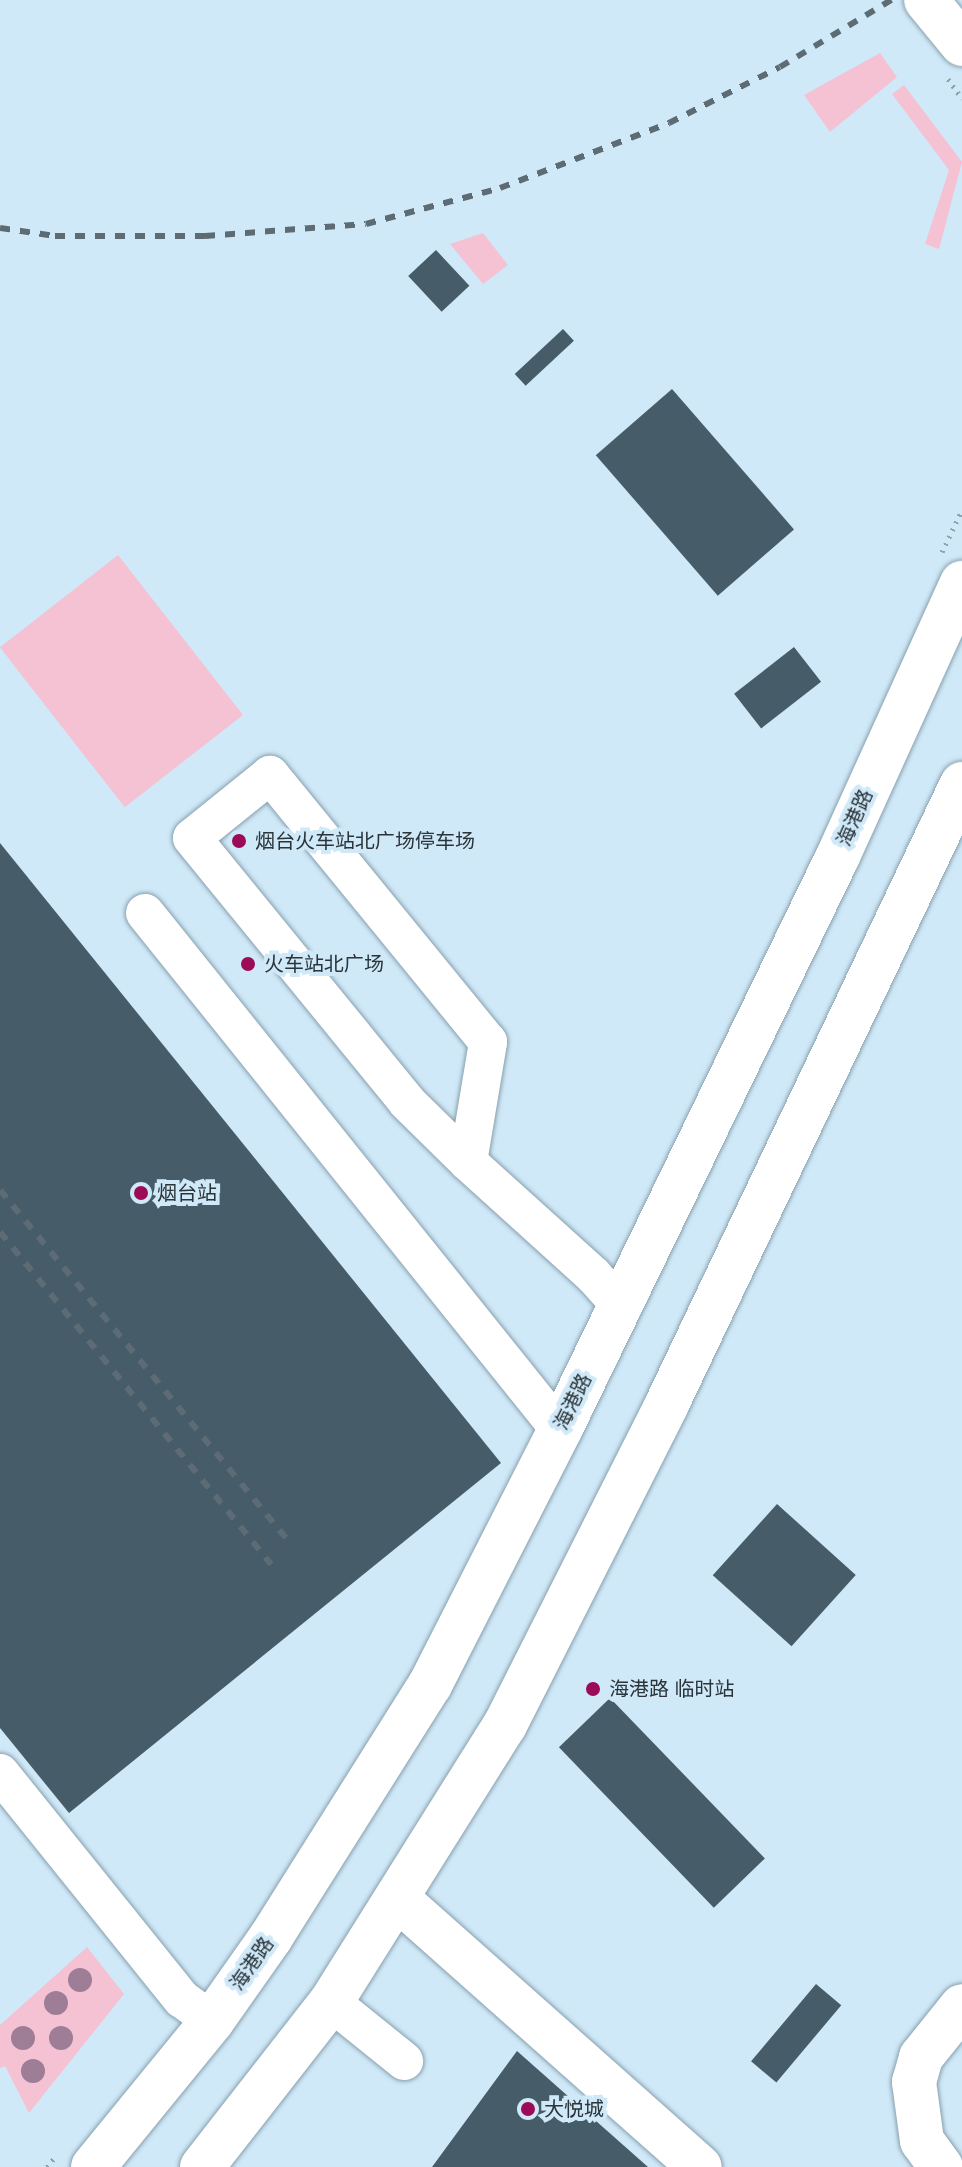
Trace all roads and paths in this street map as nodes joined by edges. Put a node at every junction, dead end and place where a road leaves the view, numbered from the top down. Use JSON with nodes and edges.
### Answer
{"nodes":[{"id":1,"x":926,"y":0,"type":"edge"},
{"id":2,"x":962,"y":44,"type":"edge"},
{"id":3,"x":962,"y":583,"type":"edge"},
{"id":4,"x":962,"y":784,"type":"edge"},
{"id":5,"x":145,"y":913,"type":"dead end"},
{"id":6,"x":468,"y":1162,"type":"junction"},
{"id":7,"x":620,"y":1305,"type":"junction"},
{"id":8,"x":560,"y":1430,"type":"junction"},
{"id":9,"x":0,"y":1773,"type":"edge"},
{"id":10,"x":399,"y":1900,"type":"junction"},
{"id":11,"x":331,"y":2002,"type":"junction"},
{"id":12,"x":962,"y":2006,"type":"edge"},
{"id":13,"x":212,"y":2021,"type":"junction"},
{"id":14,"x":404,"y":2061,"type":"dead end"},
{"id":15,"x":93,"y":2167,"type":"edge"},
{"id":16,"x":202,"y":2167,"type":"edge"},
{"id":17,"x":700,"y":2167,"type":"edge"},
{"id":18,"x":941,"y":2167,"type":"edge"}],
"edges":[{"from":1,"to":2,"type":"main road"},
{"from":3,"to":7,"type":"main road","name":"海港路"},
{"from":4,"to":10,"type":"main road"},
{"from":5,"to":8,"type":"street"},
{"from":6,"to":6,"type":"street"},
{"from":6,"to":7,"type":"street"},
{"from":7,"to":8,"type":"main road","name":"海港路"},
{"from":8,"to":13,"type":"main road","name":"海港路"},
{"from":9,"to":13,"type":"street"},
{"from":10,"to":11,"type":"main road"},
{"from":10,"to":17,"type":"main road"},
{"from":11,"to":14,"type":"street"},
{"from":11,"to":16,"type":"main road"},
{"from":12,"to":18,"type":"main road"},
{"from":13,"to":15,"type":"main road","name":"海港路"}]}
